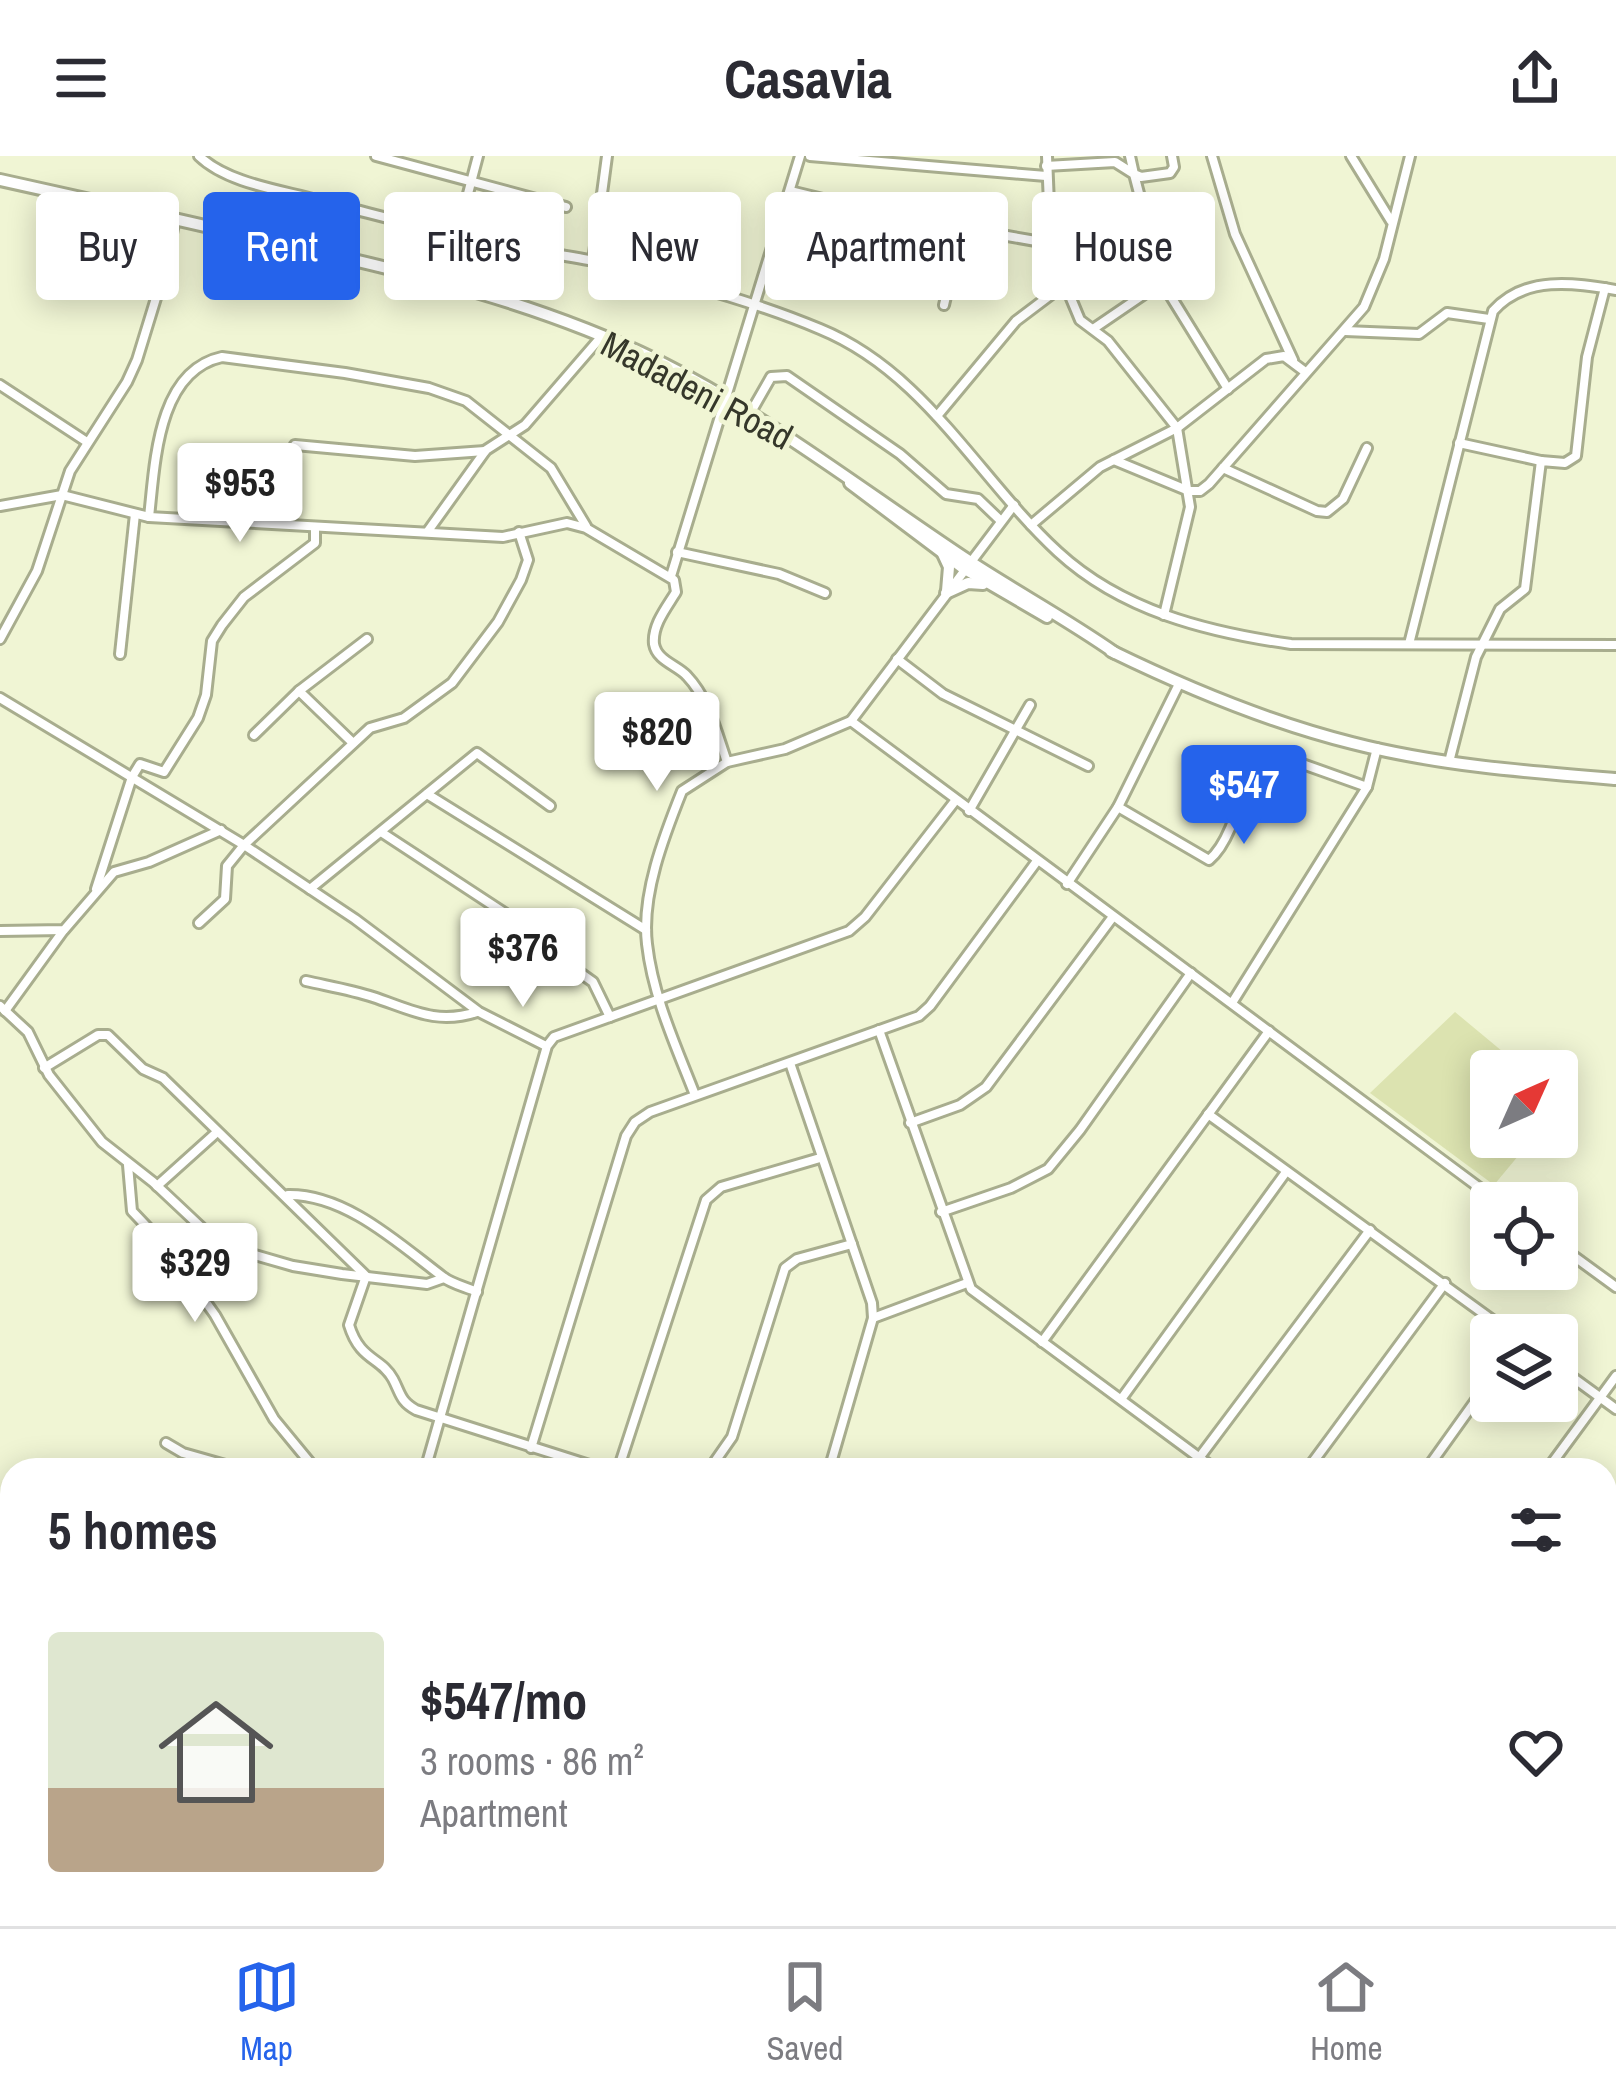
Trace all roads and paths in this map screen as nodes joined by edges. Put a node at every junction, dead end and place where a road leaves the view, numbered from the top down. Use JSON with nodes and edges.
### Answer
{"nodes":[{"id":1,"x":199,"y":156,"type":"edge"},
{"id":2,"x":376,"y":156,"type":"edge"},
{"id":3,"x":478,"y":156,"type":"edge"},
{"id":4,"x":608,"y":156,"type":"edge"},
{"id":5,"x":800,"y":156,"type":"edge"},
{"id":6,"x":810,"y":156,"type":"edge"},
{"id":7,"x":1130,"y":156,"type":"edge"},
{"id":8,"x":1172,"y":156,"type":"edge"},
{"id":9,"x":1212,"y":156,"type":"edge"},
{"id":10,"x":1351,"y":156,"type":"edge"},
{"id":11,"x":1410,"y":156,"type":"edge"},
{"id":12,"x":1046,"y":166,"type":"edge"},
{"id":13,"x":1134,"y":173,"type":"junction"},
{"id":14,"x":0,"y":180,"type":"edge"},
{"id":15,"x":470,"y":181,"type":"junction"},
{"id":16,"x":790,"y":191,"type":"junction"},
{"id":17,"x":54,"y":192,"type":"edge"},
{"id":18,"x":467,"y":192,"type":"edge"},
{"id":19,"x":603,"y":192,"type":"edge"},
{"id":20,"x":795,"y":192,"type":"edge"},
{"id":21,"x":1139,"y":192,"type":"edge"},
{"id":22,"x":566,"y":207,"type":"dead end"},
{"id":23,"x":384,"y":216,"type":"edge"},
{"id":24,"x":179,"y":220,"type":"edge"},
{"id":25,"x":1393,"y":223,"type":"junction"},
{"id":26,"x":1611,"y":289,"type":"edge"},
{"id":27,"x":155,"y":300,"type":"edge"},
{"id":28,"x":735,"y":300,"type":"edge"},
{"id":29,"x":945,"y":300,"type":"edge"},
{"id":30,"x":1043,"y":300,"type":"edge"},
{"id":31,"x":1071,"y":300,"type":"edge"},
{"id":32,"x":1136,"y":300,"type":"edge"},
{"id":33,"x":1173,"y":300,"type":"edge"},
{"id":34,"x":753,"y":305,"type":"junction"},
{"id":35,"x":944,"y":305,"type":"dead end"},
{"id":36,"x":1489,"y":319,"type":"junction"},
{"id":37,"x":1093,"y":329,"type":"junction"},
{"id":38,"x":1344,"y":331,"type":"junction"},
{"id":39,"x":601,"y":337,"type":"junction"},
{"id":40,"x":1294,"y":361,"type":"junction"},
{"id":41,"x":1304,"y":371,"type":"junction"},
{"id":42,"x":0,"y":385,"type":"edge"},
{"id":43,"x":1228,"y":389,"type":"junction"},
{"id":44,"x":728,"y":400,"type":"junction"},
{"id":45,"x":751,"y":412,"type":"junction"},
{"id":46,"x":938,"y":416,"type":"junction"},
{"id":47,"x":1178,"y":428,"type":"junction"},
{"id":48,"x":514,"y":436,"type":"junction"},
{"id":49,"x":87,"y":442,"type":"junction"},
{"id":50,"x":1459,"y":443,"type":"junction"},
{"id":51,"x":295,"y":445,"type":"dead end"},
{"id":52,"x":1367,"y":448,"type":"dead end"},
{"id":53,"x":486,"y":451,"type":"junction"},
{"id":54,"x":1114,"y":460,"type":"junction"},
{"id":55,"x":1541,"y":460,"type":"junction"},
{"id":56,"x":832,"y":466,"type":"junction"},
{"id":57,"x":1223,"y":468,"type":"junction"},
{"id":58,"x":1189,"y":491,"type":"junction"},
{"id":59,"x":62,"y":495,"type":"junction"},
{"id":60,"x":1014,"y":505,"type":"junction"},
{"id":61,"x":0,"y":506,"type":"edge"},
{"id":62,"x":135,"y":514,"type":"junction"},
{"id":63,"x":149,"y":517,"type":"junction"},
{"id":64,"x":1001,"y":521,"type":"junction"},
{"id":65,"x":1031,"y":525,"type":"junction"},
{"id":66,"x":586,"y":528,"type":"junction"},
{"id":67,"x":315,"y":529,"type":"junction"},
{"id":68,"x":427,"y":532,"type":"junction"},
{"id":69,"x":519,"y":532,"type":"junction"},
{"id":70,"x":677,"y":552,"type":"junction"},
{"id":71,"x":943,"y":552,"type":"junction"},
{"id":72,"x":966,"y":564,"type":"junction"},
{"id":73,"x":671,"y":577,"type":"junction"},
{"id":74,"x":998,"y":588,"type":"junction"},
{"id":75,"x":824,"y":592,"type":"dead end"},
{"id":76,"x":946,"y":592,"type":"junction"},
{"id":77,"x":1164,"y":615,"type":"junction"},
{"id":78,"x":0,"y":639,"type":"edge"},
{"id":79,"x":367,"y":639,"type":"dead end"},
{"id":80,"x":1485,"y":643,"type":"junction"},
{"id":81,"x":1409,"y":644,"type":"junction"},
{"id":82,"x":1616,"y":645,"type":"edge"},
{"id":83,"x":1115,"y":653,"type":"junction"},
{"id":84,"x":120,"y":654,"type":"dead end"},
{"id":85,"x":898,"y":658,"type":"junction"},
{"id":86,"x":1179,"y":684,"type":"junction"},
{"id":87,"x":299,"y":691,"type":"junction"},
{"id":88,"x":0,"y":698,"type":"edge"},
{"id":89,"x":1030,"y":705,"type":"dead end"},
{"id":90,"x":851,"y":721,"type":"junction"},
{"id":91,"x":1014,"y":729,"type":"junction"},
{"id":92,"x":254,"y":735,"type":"dead end"},
{"id":93,"x":353,"y":742,"type":"junction"},
{"id":94,"x":1376,"y":748,"type":"junction"},
{"id":95,"x":728,"y":762,"type":"junction"},
{"id":96,"x":1449,"y":762,"type":"junction"},
{"id":97,"x":1088,"y":766,"type":"dead end"},
{"id":98,"x":132,"y":777,"type":"junction"},
{"id":99,"x":1616,"y":779,"type":"edge"},
{"id":100,"x":1367,"y":787,"type":"junction"},
{"id":101,"x":427,"y":794,"type":"junction"},
{"id":102,"x":955,"y":801,"type":"junction"},
{"id":103,"x":550,"y":806,"type":"dead end"},
{"id":104,"x":1118,"y":807,"type":"junction"},
{"id":105,"x":969,"y":812,"type":"junction"},
{"id":106,"x":220,"y":830,"type":"junction"},
{"id":107,"x":381,"y":832,"type":"junction"},
{"id":108,"x":244,"y":845,"type":"junction"},
{"id":109,"x":1037,"y":862,"type":"junction"},
{"id":110,"x":1067,"y":884,"type":"junction"},
{"id":111,"x":96,"y":889,"type":"junction"},
{"id":112,"x":310,"y":889,"type":"junction"},
{"id":113,"x":1112,"y":918,"type":"junction"},
{"id":114,"x":199,"y":923,"type":"dead end"},
{"id":115,"x":64,"y":930,"type":"junction"},
{"id":116,"x":646,"y":930,"type":"junction"},
{"id":117,"x":0,"y":931,"type":"edge"},
{"id":118,"x":1191,"y":973,"type":"junction"},
{"id":119,"x":306,"y":981,"type":"dead end"},
{"id":120,"x":658,"y":999,"type":"junction"},
{"id":121,"x":1232,"y":1003,"type":"junction"},
{"id":122,"x":2,"y":1008,"type":"edge"},
{"id":123,"x":478,"y":1012,"type":"junction"},
{"id":124,"x":610,"y":1017,"type":"junction"},
{"id":125,"x":879,"y":1030,"type":"junction"},
{"id":126,"x":1269,"y":1031,"type":"junction"},
{"id":127,"x":547,"y":1046,"type":"junction"},
{"id":128,"x":790,"y":1063,"type":"junction"},
{"id":129,"x":44,"y":1068,"type":"junction"},
{"id":130,"x":695,"y":1095,"type":"junction"},
{"id":131,"x":1208,"y":1114,"type":"junction"},
{"id":132,"x":910,"y":1123,"type":"junction"},
{"id":133,"x":216,"y":1133,"type":"junction"},
{"id":134,"x":820,"y":1158,"type":"junction"},
{"id":135,"x":128,"y":1163,"type":"junction"},
{"id":136,"x":1286,"y":1172,"type":"junction"},
{"id":137,"x":1472,"y":1182,"type":"edge"},
{"id":138,"x":157,"y":1186,"type":"junction"},
{"id":139,"x":286,"y":1195,"type":"junction"},
{"id":140,"x":941,"y":1212,"type":"junction"},
{"id":141,"x":1370,"y":1230,"type":"junction"},
{"id":142,"x":852,"y":1244,"type":"junction"},
{"id":143,"x":1578,"y":1259,"type":"edge"},
{"id":144,"x":366,"y":1276,"type":"junction"},
{"id":145,"x":444,"y":1278,"type":"junction"},
{"id":146,"x":967,"y":1282,"type":"junction"},
{"id":147,"x":1444,"y":1283,"type":"junction"},
{"id":148,"x":1616,"y":1287,"type":"edge"},
{"id":149,"x":477,"y":1292,"type":"junction"},
{"id":150,"x":1486,"y":1314,"type":"edge"},
{"id":151,"x":873,"y":1318,"type":"junction"},
{"id":152,"x":1042,"y":1342,"type":"junction"},
{"id":153,"x":1616,"y":1376,"type":"edge"},
{"id":154,"x":1578,"y":1381,"type":"edge"},
{"id":155,"x":1600,"y":1397,"type":"junction"},
{"id":156,"x":1122,"y":1398,"type":"junction"},
{"id":157,"x":1470,"y":1408,"type":"edge"},
{"id":158,"x":1616,"y":1408,"type":"edge"},
{"id":159,"x":440,"y":1418,"type":"junction"},
{"id":160,"x":166,"y":1443,"type":"dead end"},
{"id":161,"x":531,"y":1448,"type":"junction"},
{"id":162,"x":1199,"y":1457,"type":"joint"},
{"id":163,"x":201,"y":1458,"type":"edge"},
{"id":164,"x":306,"y":1458,"type":"edge"},
{"id":165,"x":428,"y":1458,"type":"edge"},
{"id":166,"x":565,"y":1458,"type":"edge"},
{"id":167,"x":622,"y":1458,"type":"edge"},
{"id":168,"x":717,"y":1458,"type":"edge"},
{"id":169,"x":832,"y":1458,"type":"edge"},
{"id":170,"x":1316,"y":1458,"type":"edge"},
{"id":171,"x":1435,"y":1458,"type":"edge"},
{"id":172,"x":1556,"y":1458,"type":"edge"}],
"edges":[{"from":1,"to":23,"type":"street"},
{"from":2,"to":15,"type":"street"},
{"from":3,"to":15,"type":"street"},
{"from":4,"to":19,"type":"street"},
{"from":5,"to":16,"type":"street"},
{"from":6,"to":12,"type":"street"},
{"from":7,"to":13,"type":"street"},
{"from":8,"to":13,"type":"street"},
{"from":9,"to":40,"type":"street"},
{"from":10,"to":25,"type":"street"},
{"from":11,"to":25,"type":"street"},
{"from":12,"to":13,"type":"street"},
{"from":13,"to":21,"type":"street"},
{"from":14,"to":17,"type":"street","name":"Madadeni Road"},
{"from":15,"to":18,"type":"street"},
{"from":15,"to":22,"type":"street"},
{"from":16,"to":20,"type":"street"},
{"from":16,"to":34,"type":"street"},
{"from":24,"to":39,"type":"street","name":"Madadeni Road"},
{"from":25,"to":38,"type":"street"},
{"from":26,"to":36,"type":"street"},
{"from":26,"to":55,"type":"street"},
{"from":27,"to":49,"type":"street"},
{"from":28,"to":34,"type":"street"},
{"from":29,"to":35,"type":"street"},
{"from":30,"to":46,"type":"street"},
{"from":31,"to":37,"type":"street"},
{"from":32,"to":37,"type":"street"},
{"from":33,"to":43,"type":"street"},
{"from":34,"to":44,"type":"street"},
{"from":34,"to":46,"type":"street"},
{"from":36,"to":38,"type":"street"},
{"from":36,"to":50,"type":"street"},
{"from":37,"to":47,"type":"street"},
{"from":38,"to":41,"type":"street"},
{"from":39,"to":44,"type":"street","name":"Madadeni Road"},
{"from":39,"to":48,"type":"street"},
{"from":40,"to":41,"type":"street"},
{"from":40,"to":43,"type":"street"},
{"from":41,"to":57,"type":"street"},
{"from":42,"to":49,"type":"street"},
{"from":43,"to":47,"type":"street"},
{"from":44,"to":45,"type":"street","name":"Madadeni Road"},
{"from":44,"to":70,"type":"street"},
{"from":45,"to":56,"type":"street","name":"Madadeni Road"},
{"from":45,"to":64,"type":"street"},
{"from":46,"to":60,"type":"street"},
{"from":47,"to":54,"type":"street"},
{"from":47,"to":58,"type":"street"},
{"from":48,"to":53,"type":"street"},
{"from":48,"to":63,"type":"street"},
{"from":48,"to":66,"type":"street"},
{"from":49,"to":59,"type":"street"},
{"from":50,"to":55,"type":"street"},
{"from":50,"to":81,"type":"street"},
{"from":51,"to":53,"type":"street"},
{"from":52,"to":57,"type":"street"},
{"from":53,"to":68,"type":"street"},
{"from":54,"to":58,"type":"street"},
{"from":54,"to":65,"type":"street"},
{"from":55,"to":80,"type":"street"},
{"from":56,"to":71,"type":"street","name":"Madadeni Road"},
{"from":56,"to":72,"type":"street","name":"Madadeni Road"},
{"from":57,"to":58,"type":"street"},
{"from":58,"to":77,"type":"street"},
{"from":59,"to":61,"type":"street"},
{"from":59,"to":62,"type":"street"},
{"from":59,"to":78,"type":"street"},
{"from":60,"to":64,"type":"street"},
{"from":60,"to":65,"type":"street"},
{"from":62,"to":63,"type":"street"},
{"from":62,"to":84,"type":"street"},
{"from":63,"to":67,"type":"street"},
{"from":64,"to":72,"type":"street"},
{"from":65,"to":77,"type":"street"},
{"from":66,"to":69,"type":"street"},
{"from":66,"to":73,"type":"street"},
{"from":67,"to":68,"type":"street"},
{"from":67,"to":98,"type":"street"},
{"from":68,"to":69,"type":"street"},
{"from":69,"to":93,"type":"street"},
{"from":70,"to":73,"type":"street"},
{"from":70,"to":75,"type":"street"},
{"from":71,"to":72,"type":"street","name":"Madadeni Road"},
{"from":71,"to":76,"type":"street"},
{"from":72,"to":74,"type":"street","name":"Madadeni Road"},
{"from":72,"to":76,"type":"street"},
{"from":72,"to":83,"type":"street","name":"Madadeni Road"},
{"from":73,"to":95,"type":"street"},
{"from":74,"to":76,"type":"street"},
{"from":74,"to":83,"type":"street","name":"Madadeni Road"},
{"from":76,"to":85,"type":"street"},
{"from":77,"to":81,"type":"street"},
{"from":79,"to":87,"type":"street"},
{"from":80,"to":81,"type":"street"},
{"from":80,"to":82,"type":"street"},
{"from":80,"to":96,"type":"street"},
{"from":83,"to":86,"type":"street","name":"Madadeni Road"},
{"from":85,"to":90,"type":"street"},
{"from":85,"to":91,"type":"street"},
{"from":86,"to":94,"type":"street","name":"Madadeni Road"},
{"from":86,"to":104,"type":"street"},
{"from":87,"to":92,"type":"street"},
{"from":87,"to":93,"type":"street"},
{"from":88,"to":98,"type":"street"},
{"from":89,"to":91,"type":"street"},
{"from":90,"to":95,"type":"street"},
{"from":90,"to":102,"type":"street"},
{"from":91,"to":97,"type":"street"},
{"from":91,"to":105,"type":"street"},
{"from":93,"to":108,"type":"street"},
{"from":94,"to":96,"type":"street","name":"Madadeni Road"},
{"from":94,"to":100,"type":"street"},
{"from":95,"to":116,"type":"street"},
{"from":96,"to":99,"type":"street","name":"Madadeni Road"},
{"from":98,"to":106,"type":"street"},
{"from":98,"to":111,"type":"street"},
{"from":100,"to":104,"type":"street"},
{"from":100,"to":121,"type":"street"},
{"from":101,"to":103,"type":"street"},
{"from":101,"to":107,"type":"street"},
{"from":101,"to":116,"type":"street"},
{"from":102,"to":105,"type":"street"},
{"from":102,"to":120,"type":"street"},
{"from":104,"to":110,"type":"street"},
{"from":105,"to":109,"type":"street"},
{"from":106,"to":108,"type":"street"},
{"from":106,"to":111,"type":"street"},
{"from":107,"to":112,"type":"street"},
{"from":107,"to":124,"type":"street"},
{"from":108,"to":112,"type":"street"},
{"from":108,"to":114,"type":"street"},
{"from":109,"to":110,"type":"street"},
{"from":109,"to":125,"type":"street"},
{"from":110,"to":113,"type":"street"},
{"from":111,"to":115,"type":"street"},
{"from":112,"to":123,"type":"street"},
{"from":113,"to":118,"type":"street"},
{"from":113,"to":132,"type":"street"},
{"from":115,"to":117,"type":"street"},
{"from":115,"to":122,"type":"street"},
{"from":116,"to":120,"type":"street"},
{"from":118,"to":121,"type":"street"},
{"from":118,"to":140,"type":"street"},
{"from":119,"to":123,"type":"street"},
{"from":120,"to":124,"type":"street"},
{"from":120,"to":130,"type":"street"},
{"from":121,"to":126,"type":"street"},
{"from":122,"to":129,"type":"street"},
{"from":123,"to":127,"type":"street"},
{"from":124,"to":127,"type":"street"},
{"from":125,"to":128,"type":"street"},
{"from":125,"to":132,"type":"street"},
{"from":126,"to":131,"type":"street"},
{"from":126,"to":137,"type":"street"},
{"from":127,"to":149,"type":"street"},
{"from":128,"to":130,"type":"street"},
{"from":128,"to":134,"type":"street"},
{"from":129,"to":133,"type":"street"},
{"from":129,"to":135,"type":"street"},
{"from":130,"to":161,"type":"street"},
{"from":131,"to":136,"type":"street"},
{"from":131,"to":152,"type":"street"},
{"from":132,"to":140,"type":"street"},
{"from":133,"to":138,"type":"street"},
{"from":133,"to":139,"type":"street"},
{"from":134,"to":142,"type":"street"},
{"from":134,"to":167,"type":"street"},
{"from":135,"to":138,"type":"street"},
{"from":135,"to":164,"type":"street"},
{"from":136,"to":141,"type":"street"},
{"from":136,"to":156,"type":"street"},
{"from":138,"to":144,"type":"street"},
{"from":139,"to":144,"type":"street"},
{"from":139,"to":145,"type":"street"},
{"from":140,"to":146,"type":"street"},
{"from":141,"to":147,"type":"street"},
{"from":141,"to":162,"type":"street"},
{"from":142,"to":151,"type":"street"},
{"from":142,"to":168,"type":"street"},
{"from":143,"to":148,"type":"street"},
{"from":144,"to":145,"type":"street"},
{"from":144,"to":159,"type":"street"},
{"from":145,"to":149,"type":"street"},
{"from":146,"to":151,"type":"street"},
{"from":146,"to":152,"type":"street"},
{"from":147,"to":150,"type":"street"},
{"from":147,"to":170,"type":"street"},
{"from":149,"to":159,"type":"street"},
{"from":151,"to":169,"type":"street"},
{"from":152,"to":156,"type":"street"},
{"from":153,"to":155,"type":"street"},
{"from":154,"to":155,"type":"street"},
{"from":155,"to":158,"type":"street"},
{"from":155,"to":172,"type":"street"},
{"from":156,"to":162,"type":"street"},
{"from":157,"to":171,"type":"street"},
{"from":159,"to":161,"type":"street"},
{"from":159,"to":165,"type":"street"},
{"from":160,"to":163,"type":"street"},
{"from":161,"to":166,"type":"street"}]}
